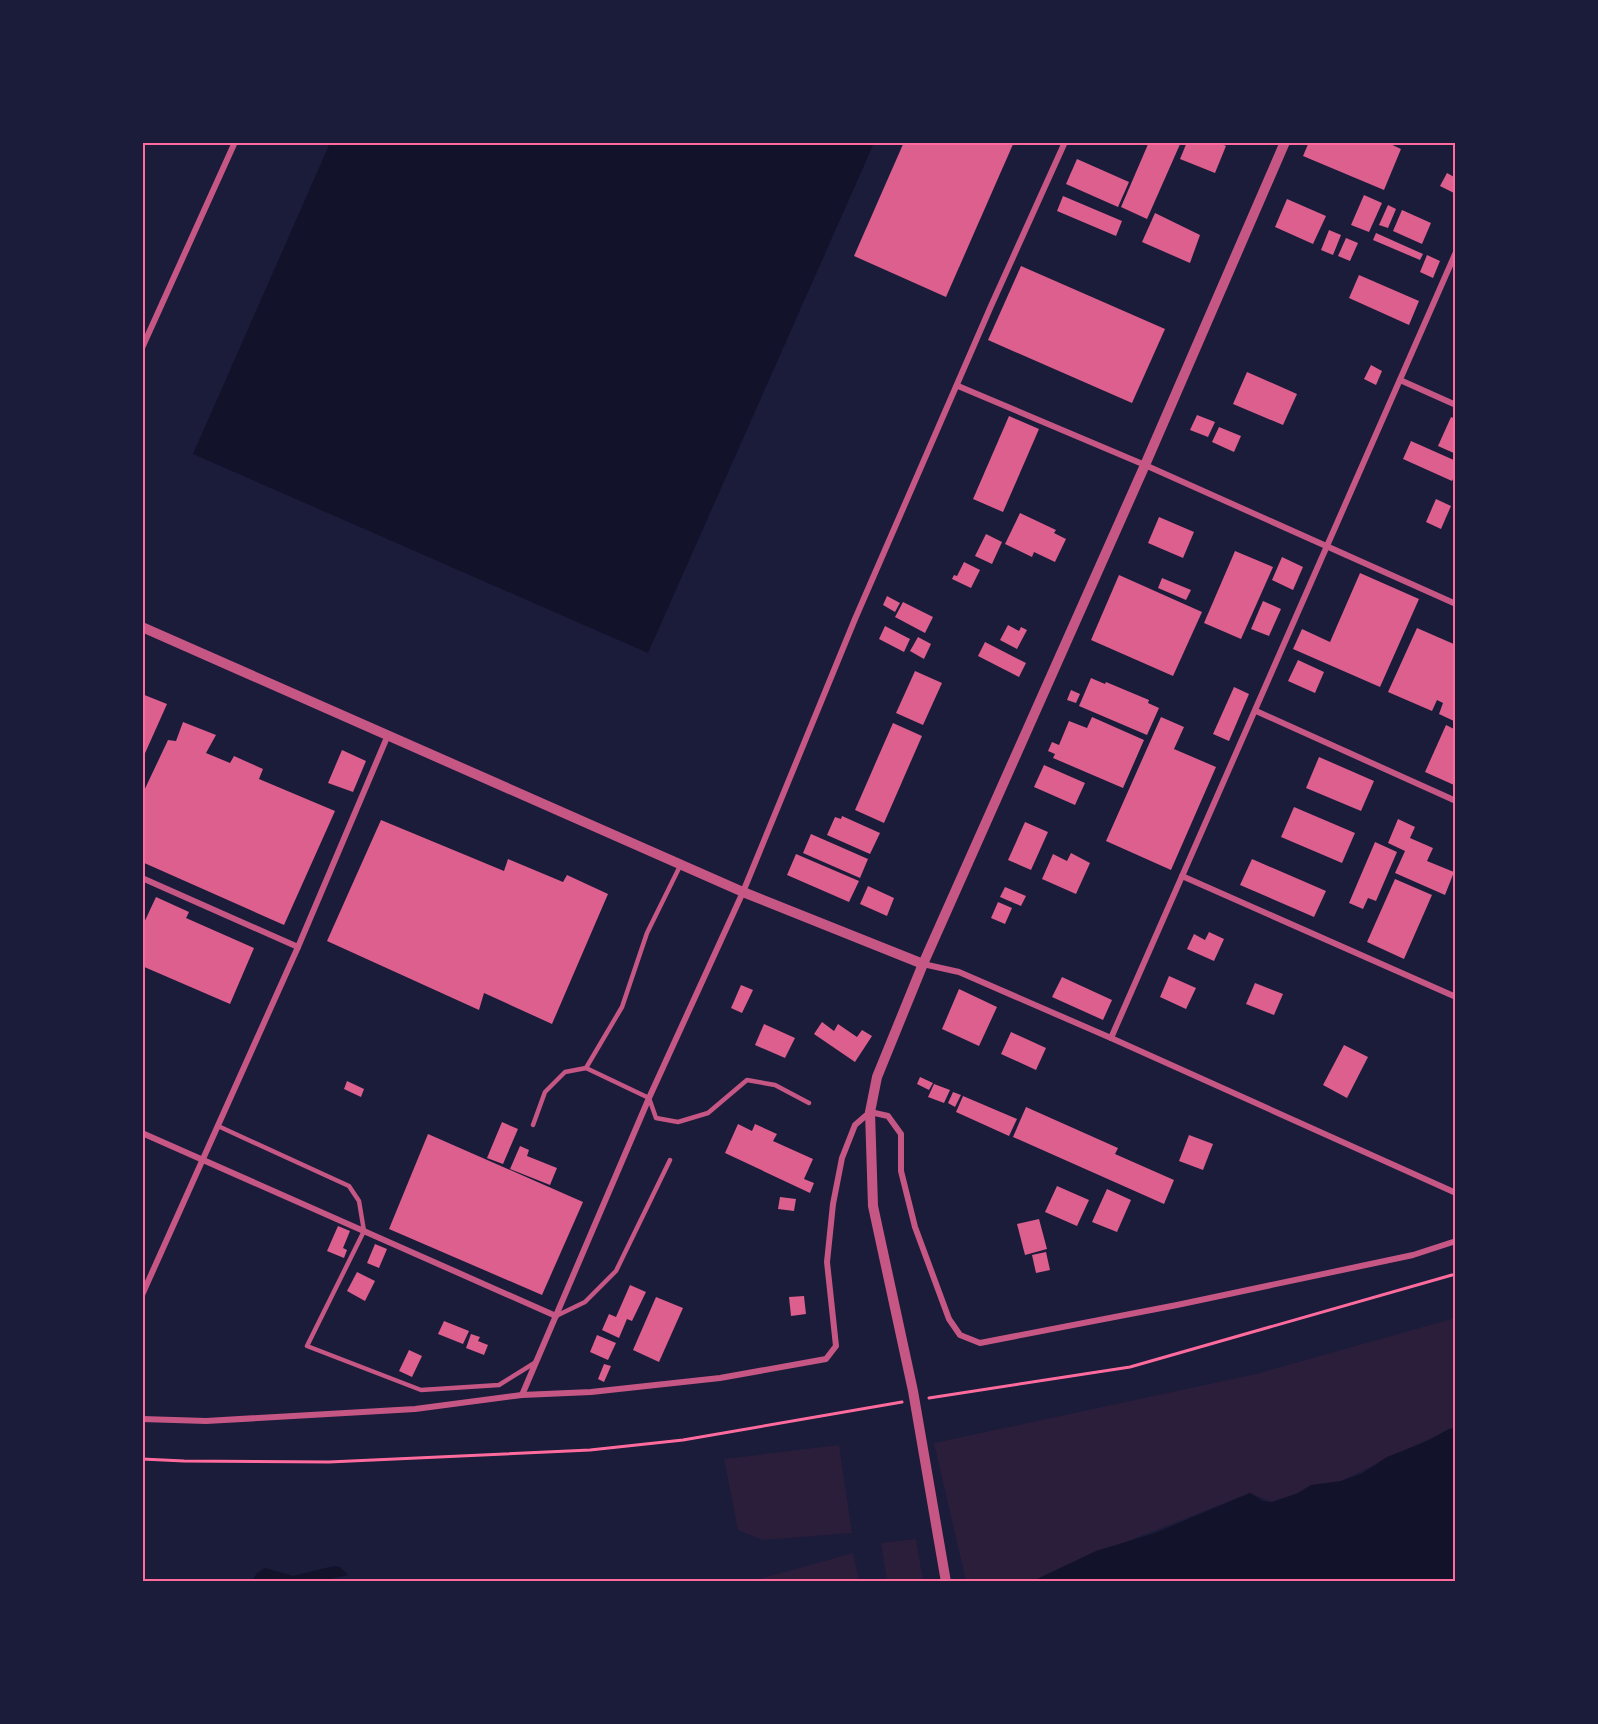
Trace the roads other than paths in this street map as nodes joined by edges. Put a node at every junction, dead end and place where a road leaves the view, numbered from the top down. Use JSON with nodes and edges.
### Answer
{"nodes":[{"id":1,"x":235,"y":142,"type":"edge"},
{"id":2,"x":1065,"y":142,"type":"edge"},
{"id":3,"x":1285,"y":142,"type":"edge"},
{"id":4,"x":1455,"y":252,"type":"edge"},
{"id":5,"x":142,"y":348,"type":"edge"},
{"id":6,"x":1400,"y":380,"type":"junction"},
{"id":7,"x":958,"y":386,"type":"junction"},
{"id":8,"x":1455,"y":405,"type":"edge"},
{"id":9,"x":1144,"y":465,"type":"junction"},
{"id":10,"x":1328,"y":546,"type":"junction"},
{"id":11,"x":1455,"y":603,"type":"edge"},
{"id":12,"x":142,"y":627,"type":"edge"},
{"id":13,"x":1256,"y":711,"type":"junction"},
{"id":14,"x":388,"y":735,"type":"junction"},
{"id":15,"x":1455,"y":801,"type":"edge"},
{"id":16,"x":681,"y":864,"type":"junction"},
{"id":17,"x":1182,"y":876,"type":"junction"},
{"id":18,"x":142,"y":878,"type":"edge"},
{"id":19,"x":743,"y":892,"type":"junction"},
{"id":20,"x":297,"y":947,"type":"junction"},
{"id":21,"x":923,"y":964,"type":"junction"},
{"id":22,"x":1455,"y":997,"type":"edge"},
{"id":23,"x":1111,"y":1038,"type":"junction"},
{"id":24,"x":585,"y":1068,"type":"junction"},
{"id":25,"x":649,"y":1098,"type":"junction"},
{"id":26,"x":808,"y":1103,"type":"dead end"},
{"id":27,"x":870,"y":1112,"type":"junction"},
{"id":28,"x":533,"y":1125,"type":"dead end"},
{"id":29,"x":218,"y":1126,"type":"junction"},
{"id":30,"x":142,"y":1133,"type":"edge"},
{"id":31,"x":203,"y":1160,"type":"junction"},
{"id":32,"x":670,"y":1160,"type":"dead end"},
{"id":33,"x":1455,"y":1193,"type":"edge"},
{"id":34,"x":364,"y":1231,"type":"junction"},
{"id":35,"x":1455,"y":1241,"type":"edge"},
{"id":36,"x":142,"y":1295,"type":"edge"},
{"id":37,"x":556,"y":1316,"type":"junction"},
{"id":38,"x":536,"y":1362,"type":"junction"},
{"id":39,"x":522,"y":1395,"type":"junction"},
{"id":40,"x":142,"y":1419,"type":"edge"},
{"id":41,"x":946,"y":1581,"type":"edge"}],
"edges":[{"from":1,"to":5,"type":"street"},
{"from":2,"to":7,"type":"street"},
{"from":3,"to":9,"type":"street"},
{"from":4,"to":6,"type":"street"},
{"from":6,"to":8,"type":"street"},
{"from":6,"to":10,"type":"street"},
{"from":7,"to":9,"type":"street"},
{"from":7,"to":19,"type":"street"},
{"from":9,"to":10,"type":"street"},
{"from":9,"to":21,"type":"street"},
{"from":10,"to":11,"type":"street"},
{"from":10,"to":13,"type":"street"},
{"from":12,"to":14,"type":"street"},
{"from":13,"to":15,"type":"street"},
{"from":13,"to":17,"type":"street"},
{"from":14,"to":16,"type":"street"},
{"from":14,"to":20,"type":"street"},
{"from":16,"to":19,"type":"street"},
{"from":16,"to":24,"type":"lane"},
{"from":17,"to":22,"type":"street"},
{"from":17,"to":23,"type":"street"},
{"from":18,"to":20,"type":"street"},
{"from":19,"to":21,"type":"street"},
{"from":19,"to":25,"type":"street"},
{"from":20,"to":29,"type":"street"},
{"from":21,"to":23,"type":"street"},
{"from":21,"to":27,"type":"street"},
{"from":23,"to":33,"type":"street"},
{"from":24,"to":25,"type":"lane"},
{"from":24,"to":28,"type":"lane"},
{"from":25,"to":26,"type":"lane"},
{"from":25,"to":37,"type":"street"},
{"from":27,"to":35,"type":"street"},
{"from":27,"to":39,"type":"street"},
{"from":27,"to":41,"type":"street"},
{"from":29,"to":31,"type":"street"},
{"from":29,"to":34,"type":"lane"},
{"from":30,"to":31,"type":"street"},
{"from":31,"to":34,"type":"street"},
{"from":31,"to":36,"type":"street"},
{"from":32,"to":37,"type":"lane"},
{"from":34,"to":37,"type":"street"},
{"from":34,"to":38,"type":"lane"},
{"from":37,"to":38,"type":"street"},
{"from":38,"to":39,"type":"street"},
{"from":39,"to":40,"type":"street"}]}
